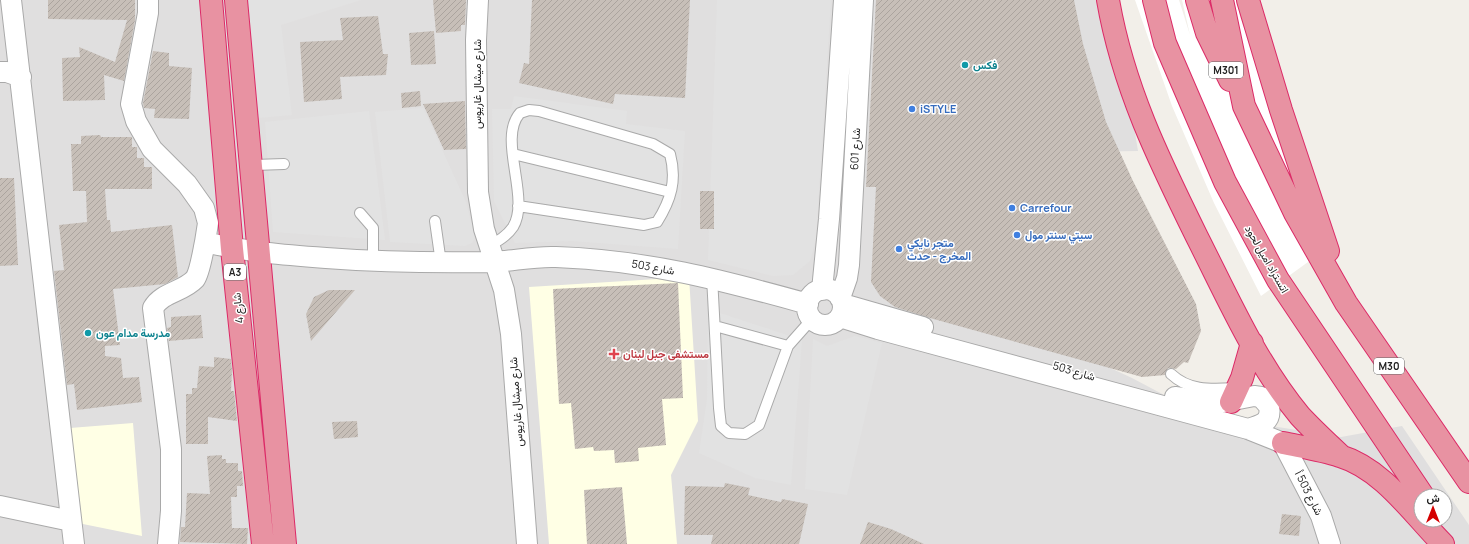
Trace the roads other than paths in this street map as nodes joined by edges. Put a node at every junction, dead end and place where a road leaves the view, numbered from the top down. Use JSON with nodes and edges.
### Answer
{"nodes":[{"id":1,"x":7,"y":0,"type":"edge"},
{"id":2,"x":11,"y":0,"type":"edge"},
{"id":3,"x":148,"y":0,"type":"edge"},
{"id":4,"x":211,"y":0,"type":"edge"},
{"id":5,"x":236,"y":0,"type":"edge"},
{"id":6,"x":478,"y":0,"type":"edge"},
{"id":7,"x":844,"y":0,"type":"edge"},
{"id":8,"x":863,"y":0,"type":"edge"},
{"id":9,"x":1154,"y":0,"type":"edge"},
{"id":10,"x":1197,"y":0,"type":"edge"},
{"id":11,"x":1222,"y":0,"type":"edge"},
{"id":12,"x":1248,"y":0,"type":"edge"},
{"id":13,"x":1111,"y":3,"type":"edge"},
{"id":14,"x":0,"y":26,"type":"edge"},
{"id":15,"x":0,"y":72,"type":"edge"},
{"id":16,"x":21,"y":77,"type":"junction"},
{"id":17,"x":1244,"y":106,"type":"junction"},
{"id":18,"x":513,"y":154,"type":"junction"},
{"id":19,"x":284,"y":164,"type":"dead end"},
{"id":20,"x":250,"y":165,"type":"junction"},
{"id":21,"x":670,"y":192,"type":"junction"},
{"id":22,"x":518,"y":206,"type":"junction"},
{"id":23,"x":360,"y":213,"type":"dead end"},
{"id":24,"x":435,"y":221,"type":"dead end"},
{"id":25,"x":205,"y":242,"type":"junction"},
{"id":26,"x":232,"y":249,"type":"junction"},
{"id":27,"x":259,"y":254,"type":"junction"},
{"id":28,"x":491,"y":254,"type":"junction"},
{"id":29,"x":373,"y":261,"type":"junction"},
{"id":30,"x":441,"y":262,"type":"junction"},
{"id":31,"x":712,"y":278,"type":"junction"},
{"id":32,"x":822,"y":290,"type":"junction"},
{"id":33,"x":1346,"y":303,"type":"junction"},
{"id":34,"x":841,"y":306,"type":"junction"},
{"id":35,"x":810,"y":311,"type":"junction"},
{"id":36,"x":715,"y":326,"type":"junction"},
{"id":37,"x":1252,"y":343,"type":"junction"},
{"id":38,"x":788,"y":346,"type":"junction"},
{"id":39,"x":1170,"y":374,"type":"dead end"},
{"id":40,"x":1235,"y":395,"type":"junction"},
{"id":41,"x":1248,"y":429,"type":"junction"},
{"id":42,"x":1284,"y":443,"type":"junction"},
{"id":43,"x":1341,"y":456,"type":"junction"},
{"id":44,"x":1469,"y":482,"type":"edge"},
{"id":45,"x":1418,"y":488,"type":"edge"},
{"id":46,"x":0,"y":506,"type":"edge"},
{"id":47,"x":71,"y":521,"type":"junction"},
{"id":48,"x":1444,"y":528,"type":"edge"},
{"id":49,"x":74,"y":544,"type":"edge"},
{"id":50,"x":168,"y":544,"type":"edge"},
{"id":51,"x":263,"y":544,"type":"edge"},
{"id":52,"x":285,"y":544,"type":"edge"},
{"id":53,"x":527,"y":544,"type":"edge"},
{"id":54,"x":1330,"y":544,"type":"edge"},
{"id":55,"x":1443,"y":544,"type":"edge"},
{"id":56,"x":1455,"y":544,"type":"edge"}],
"edges":[{"from":1,"to":14,"type":"street"},
{"from":2,"to":16,"type":"street"},
{"from":3,"to":25,"type":"street"},
{"from":4,"to":26,"type":"highway","name":"شارع 4","number":"A3"},
{"from":5,"to":20,"type":"highway","number":"A3"},
{"from":6,"to":28,"type":"street","name":"شارع ميشال غاريوس"},
{"from":7,"to":32,"type":"street","name":"شارع 601"},
{"from":8,"to":34,"type":"street","name":"شارع 601"},
{"from":9,"to":45,"type":"highway","name":"اتستراد اميل لحود"},
{"from":10,"to":17,"type":"highway","number":"M301"},
{"from":11,"to":17,"type":"highway","number":"M30"},
{"from":12,"to":33,"type":"highway"},
{"from":13,"to":37,"type":"highway"},
{"from":15,"to":16,"type":"street"},
{"from":16,"to":47,"type":"street"},
{"from":17,"to":33,"type":"highway","number":"M30"},
{"from":18,"to":21,"type":"lane"},
{"from":18,"to":21,"type":"lane"},
{"from":18,"to":22,"type":"lane"},
{"from":19,"to":20,"type":"lane"},
{"from":20,"to":27,"type":"highway","number":"A3"},
{"from":21,"to":22,"type":"lane"},
{"from":22,"to":28,"type":"lane"},
{"from":23,"to":29,"type":"lane"},
{"from":24,"to":30,"type":"lane"},
{"from":25,"to":26,"type":"street"},
{"from":25,"to":50,"type":"street"},
{"from":26,"to":27,"type":"street"},
{"from":26,"to":51,"type":"highway","name":"شارع 4","number":"A3"},
{"from":27,"to":29,"type":"street"},
{"from":27,"to":52,"type":"highway","number":"A3"},
{"from":28,"to":30,"type":"street"},
{"from":28,"to":31,"type":"street","name":"شارع 503"},
{"from":28,"to":53,"type":"street","name":"شارع ميشال غاريوس"},
{"from":29,"to":30,"type":"street"},
{"from":31,"to":35,"type":"street","name":"شارع 503"},
{"from":31,"to":36,"type":"lane"},
{"from":32,"to":34,"type":"street"},
{"from":32,"to":35,"type":"street"},
{"from":33,"to":44,"type":"highway","number":"M30"},
{"from":34,"to":35,"type":"street"},
{"from":34,"to":40,"type":"street","name":"شارع 503"},
{"from":34,"to":41,"type":"street","name":"شارع 503"},
{"from":35,"to":38,"type":"lane"},
{"from":36,"to":38,"type":"lane"},
{"from":36,"to":38,"type":"lane"},
{"from":37,"to":40,"type":"highway"},
{"from":37,"to":43,"type":"highway"},
{"from":39,"to":40,"type":"lane"},
{"from":40,"to":41,"type":"street","name":"شارع 503"},
{"from":41,"to":42,"type":"street","name":"شارع 503"},
{"from":42,"to":43,"type":"highway"},
{"from":42,"to":54,"type":"street","name":"شارع 503 أ"},
{"from":43,"to":55,"type":"highway"},
{"from":46,"to":47,"type":"street"},
{"from":47,"to":49,"type":"street"},
{"from":48,"to":56,"type":"highway"}]}
